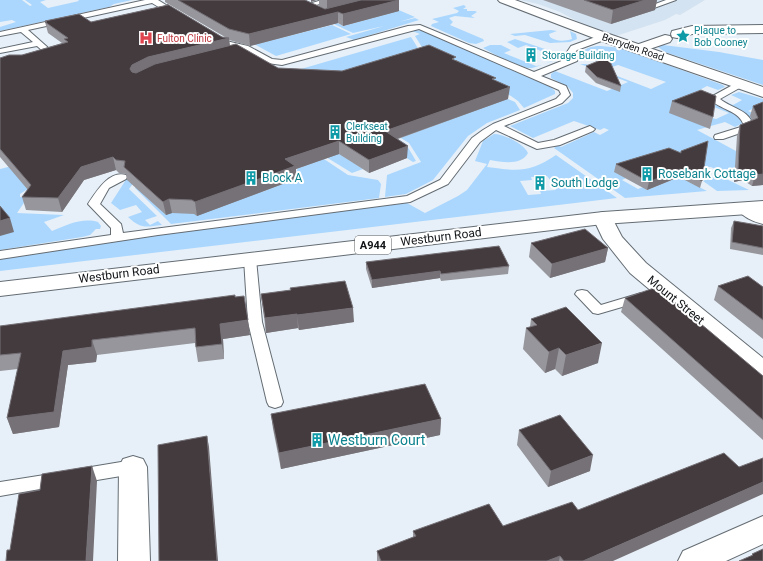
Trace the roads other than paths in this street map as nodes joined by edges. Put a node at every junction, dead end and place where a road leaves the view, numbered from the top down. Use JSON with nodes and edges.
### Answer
{"nodes":[{"id":1,"x":154,"y":0,"type":"edge"},
{"id":2,"x":294,"y":0,"type":"edge"},
{"id":3,"x":330,"y":0,"type":"edge"},
{"id":4,"x":504,"y":0,"type":"edge"},
{"id":5,"x":673,"y":0,"type":"edge"},
{"id":6,"x":306,"y":6,"type":"junction"},
{"id":7,"x":654,"y":6,"type":"dead end"},
{"id":8,"x":169,"y":10,"type":"junction"},
{"id":9,"x":159,"y":13,"type":"edge"},
{"id":10,"x":326,"y":15,"type":"edge"},
{"id":11,"x":189,"y":22,"type":"edge"},
{"id":12,"x":22,"y":29,"type":"junction"},
{"id":13,"x":763,"y":29,"type":"edge"},
{"id":14,"x":706,"y":30,"type":"junction"},
{"id":15,"x":0,"y":34,"type":"edge"},
{"id":16,"x":604,"y":37,"type":"junction"},
{"id":17,"x":763,"y":38,"type":"edge"},
{"id":18,"x":221,"y":40,"type":"edge"},
{"id":19,"x":39,"y":43,"type":"junction"},
{"id":20,"x":247,"y":49,"type":"junction"},
{"id":21,"x":638,"y":50,"type":"junction"},
{"id":22,"x":0,"y":51,"type":"edge"},
{"id":23,"x":229,"y":54,"type":"edge"},
{"id":24,"x":35,"y":59,"type":"edge"},
{"id":25,"x":535,"y":75,"type":"junction"},
{"id":26,"x":740,"y":84,"type":"junction"},
{"id":27,"x":763,"y":92,"type":"edge"},
{"id":28,"x":496,"y":126,"type":"junction"},
{"id":29,"x":590,"y":129,"type":"dead end"},
{"id":30,"x":719,"y":137,"type":"dead end"},
{"id":31,"x":122,"y":177,"type":"dead end"},
{"id":32,"x":758,"y":211,"type":"edge"},
{"id":33,"x":603,"y":218,"type":"junction"},
{"id":34,"x":117,"y":237,"type":"junction"},
{"id":35,"x":0,"y":255,"type":"edge"},
{"id":36,"x":250,"y":259,"type":"junction"},
{"id":37,"x":0,"y":289,"type":"edge"},
{"id":38,"x":663,"y":289,"type":"junction"},
{"id":39,"x":582,"y":294,"type":"dead end"},
{"id":40,"x":763,"y":370,"type":"edge"},
{"id":41,"x":275,"y":402,"type":"dead end"},
{"id":42,"x":133,"y":467,"type":"joint"},
{"id":43,"x":0,"y":489,"type":"edge"},
{"id":44,"x":763,"y":529,"type":"edge"},
{"id":45,"x":134,"y":561,"type":"edge"},
{"id":46,"x":694,"y":561,"type":"edge"}],
"edges":[{"from":1,"to":8,"type":"lane"},
{"from":1,"to":12,"type":"lane"},
{"from":2,"to":6,"type":"main road"},
{"from":3,"to":6,"type":"lane"},
{"from":4,"to":16,"type":"main road","name":"Berryden Road"},
{"from":5,"to":7,"type":"lane"},
{"from":6,"to":10,"type":"main road"},
{"from":8,"to":9,"type":"lane"},
{"from":8,"to":11,"type":"lane"},
{"from":12,"to":15,"type":"lane"},
{"from":12,"to":19,"type":"lane"},
{"from":13,"to":14,"type":"main road"},
{"from":14,"to":17,"type":"main road"},
{"from":14,"to":21,"type":"main road"},
{"from":16,"to":21,"type":"main road","name":"Berryden Road"},
{"from":16,"to":25,"type":"lane"},
{"from":18,"to":20,"type":"lane"},
{"from":19,"to":22,"type":"lane"},
{"from":19,"to":24,"type":"lane"},
{"from":20,"to":23,"type":"lane"},
{"from":20,"to":25,"type":"lane"},
{"from":21,"to":26,"type":"main road","name":"Berryden Road"},
{"from":25,"to":28,"type":"lane"},
{"from":26,"to":27,"type":"main road","name":"Berryden Road"},
{"from":26,"to":30,"type":"lane"},
{"from":28,"to":29,"type":"lane"},
{"from":28,"to":34,"type":"lane"},
{"from":31,"to":34,"type":"lane"},
{"from":32,"to":33,"type":"main road","name":"Westburn Road","number":"A944"},
{"from":33,"to":36,"type":"main road","name":"Westburn Road","number":"A944"},
{"from":33,"to":38,"type":"main road","name":"Mount Street"},
{"from":34,"to":35,"type":"lane"},
{"from":36,"to":37,"type":"main road","name":"Westburn Road","number":"A944"},
{"from":36,"to":41,"type":"lane"},
{"from":38,"to":39,"type":"lane"},
{"from":38,"to":40,"type":"main road","name":"Mount Street"},
{"from":42,"to":43,"type":"lane"},
{"from":42,"to":45,"type":"main road"},
{"from":44,"to":46,"type":"main road"}]}
